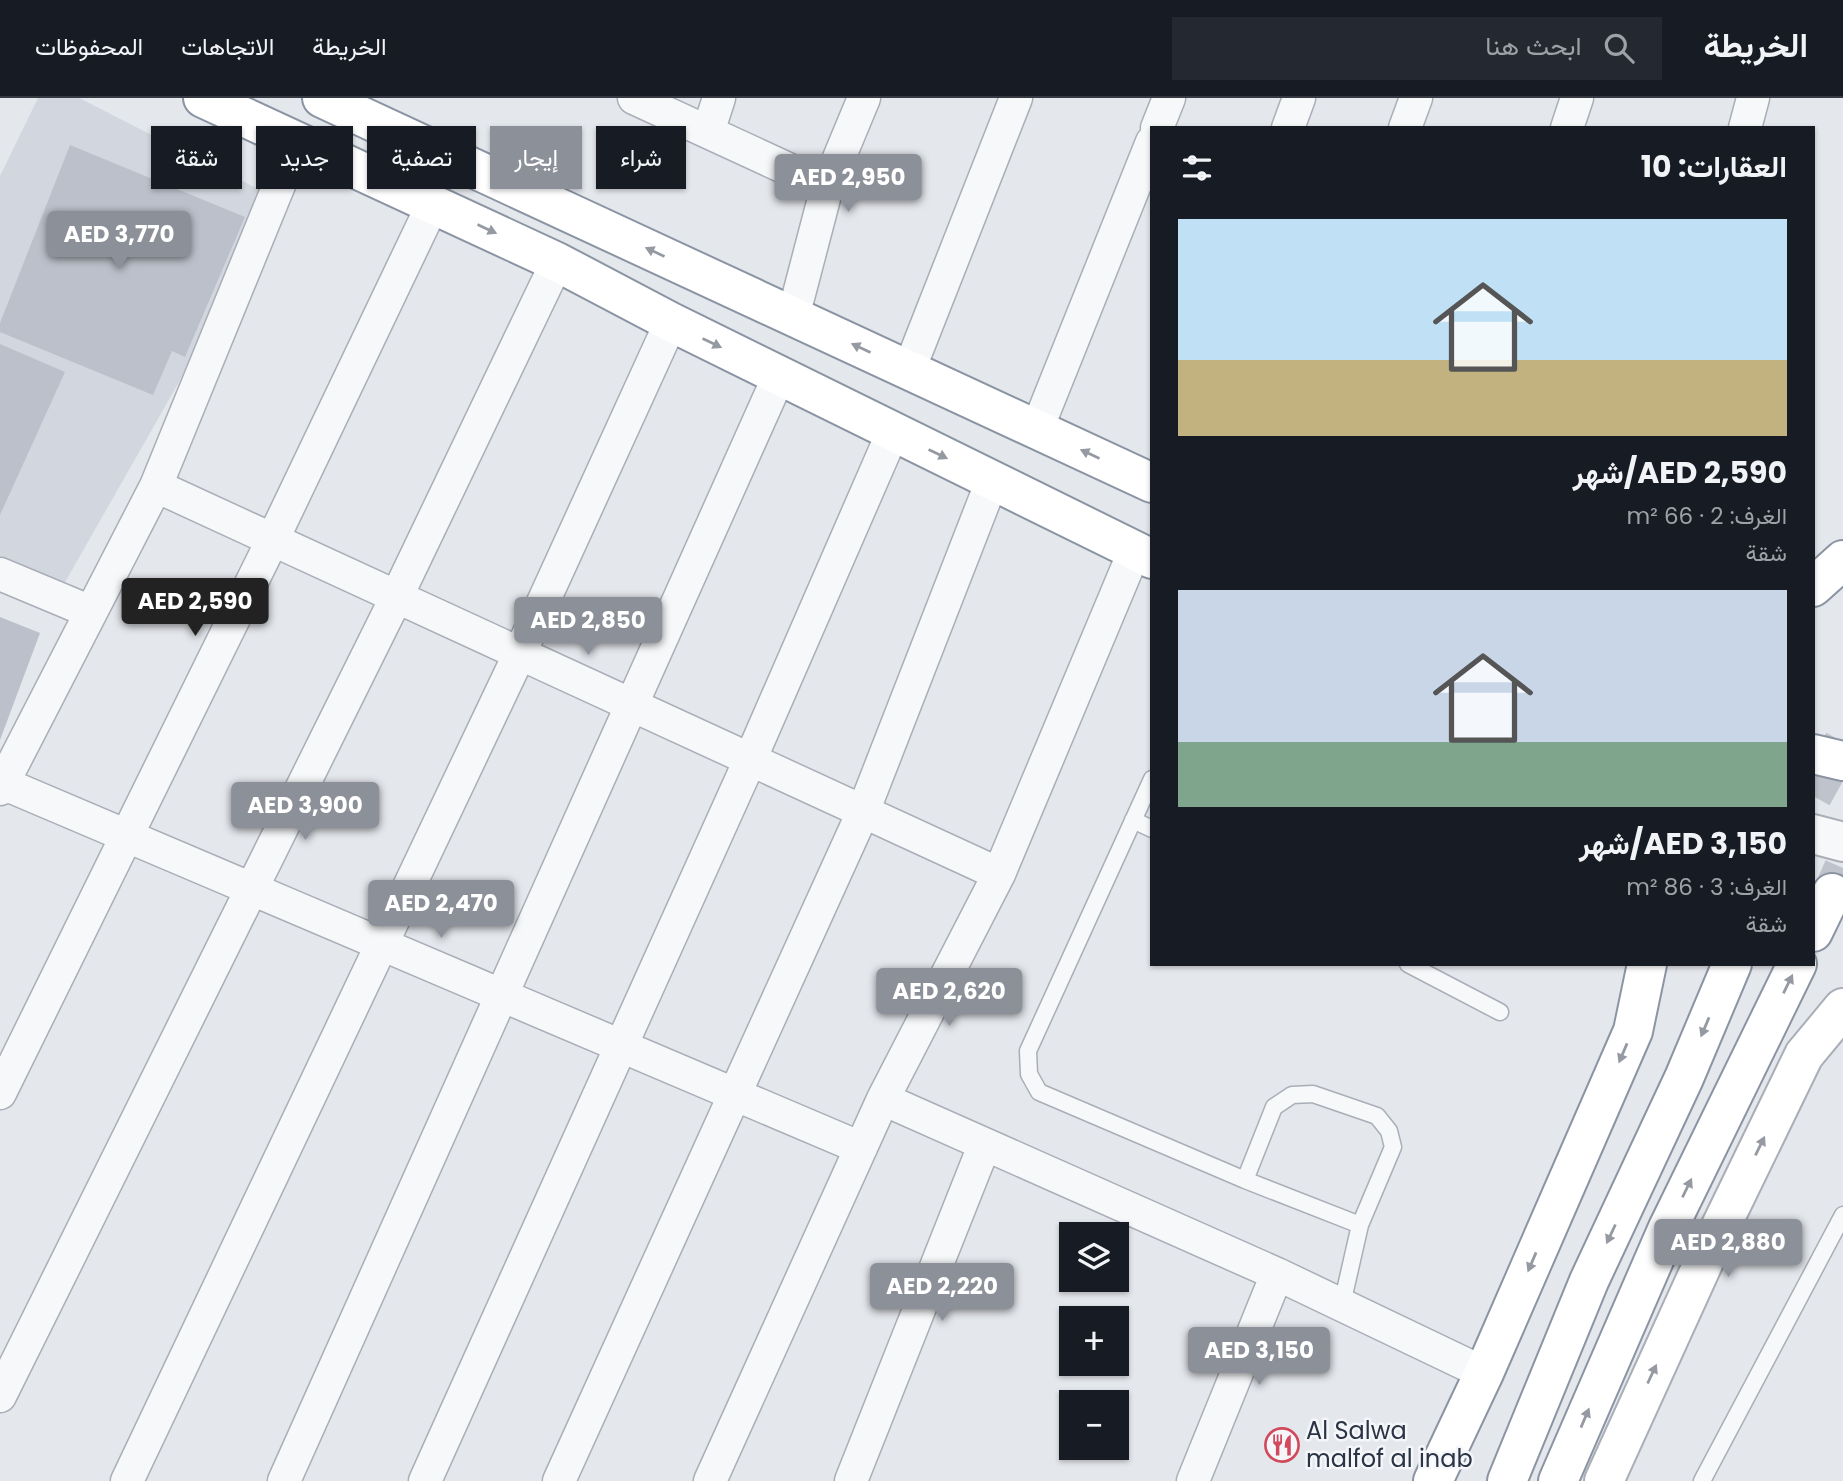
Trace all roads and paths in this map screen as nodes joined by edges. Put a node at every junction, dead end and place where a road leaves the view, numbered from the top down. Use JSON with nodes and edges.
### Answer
{"nodes":[{"id":1,"x":203,"y":98,"type":"edge"},
{"id":2,"x":634,"y":98,"type":"edge"},
{"id":3,"x":719,"y":98,"type":"edge"},
{"id":4,"x":864,"y":98,"type":"edge"},
{"id":5,"x":1016,"y":98,"type":"edge"},
{"id":6,"x":1169,"y":98,"type":"edge"},
{"id":7,"x":1299,"y":98,"type":"edge"},
{"id":8,"x":1416,"y":98,"type":"edge"},
{"id":9,"x":1577,"y":98,"type":"edge"},
{"id":10,"x":1754,"y":98,"type":"edge"},
{"id":11,"x":339,"y":102,"type":"edge"},
{"id":12,"x":263,"y":126,"type":"edge"},
{"id":13,"x":1158,"y":126,"type":"edge"},
{"id":14,"x":1289,"y":126,"type":"edge"},
{"id":15,"x":1406,"y":126,"type":"edge"},
{"id":16,"x":1568,"y":126,"type":"edge"},
{"id":17,"x":1746,"y":126,"type":"edge"},
{"id":18,"x":708,"y":132,"type":"junction"},
{"id":19,"x":1150,"y":147,"type":"edge"},
{"id":20,"x":353,"y":168,"type":"edge"},
{"id":21,"x":828,"y":187,"type":"junction"},
{"id":22,"x":278,"y":189,"type":"edge"},
{"id":23,"x":433,"y":204,"type":"junction"},
{"id":24,"x":557,"y":262,"type":"junction"},
{"id":25,"x":793,"y":317,"type":"junction"},
{"id":26,"x":671,"y":322,"type":"junction"},
{"id":27,"x":909,"y":370,"type":"junction"},
{"id":28,"x":779,"y":376,"type":"junction"},
{"id":29,"x":1037,"y":429,"type":"junction"},
{"id":30,"x":893,"y":432,"type":"junction"},
{"id":31,"x":992,"y":481,"type":"junction"},
{"id":32,"x":1150,"y":482,"type":"edge"},
{"id":33,"x":156,"y":486,"type":"junction"},
{"id":34,"x":272,"y":541,"type":"junction"},
{"id":35,"x":1143,"y":556,"type":"edge"},
{"id":36,"x":1843,"y":560,"type":"edge"},
{"id":37,"x":0,"y":574,"type":"edge"},
{"id":38,"x":1815,"y":585,"type":"edge"},
{"id":39,"x":396,"y":598,"type":"junction"},
{"id":40,"x":91,"y":612,"type":"junction"},
{"id":41,"x":519,"y":654,"type":"junction"},
{"id":42,"x":633,"y":706,"type":"junction"},
{"id":43,"x":1815,"y":754,"type":"edge"},
{"id":44,"x":750,"y":760,"type":"junction"},
{"id":45,"x":1843,"y":761,"type":"edge"},
{"id":46,"x":1150,"y":783,"type":"edge"},
{"id":47,"x":1,"y":785,"type":"edge"},
{"id":48,"x":863,"y":812,"type":"junction"},
{"id":49,"x":1133,"y":820,"type":"junction"},
{"id":50,"x":1150,"y":828,"type":"edge"},
{"id":51,"x":127,"y":835,"type":"junction"},
{"id":52,"x":1815,"y":835,"type":"edge"},
{"id":53,"x":1843,"y":842,"type":"edge"},
{"id":54,"x":999,"y":873,"type":"junction"},
{"id":55,"x":252,"y":889,"type":"junction"},
{"id":56,"x":1832,"y":893,"type":"tunnel mouth"},
{"id":57,"x":1815,"y":928,"type":"edge"},
{"id":58,"x":382,"y":944,"type":"junction"},
{"id":59,"x":1412,"y":966,"type":"edge"},
{"id":60,"x":1647,"y":966,"type":"edge"},
{"id":61,"x":1731,"y":966,"type":"edge"},
{"id":62,"x":1796,"y":966,"type":"edge"},
{"id":63,"x":501,"y":995,"type":"junction"},
{"id":64,"x":1843,"y":1008,"type":"edge"},
{"id":65,"x":1500,"y":1012,"type":"dead end"},
{"id":66,"x":621,"y":1046,"type":"junction"},
{"id":67,"x":0,"y":1093,"type":"edge"},
{"id":68,"x":735,"y":1094,"type":"junction"},
{"id":69,"x":883,"y":1099,"type":"junction"},
{"id":70,"x":984,"y":1146,"type":"junction"},
{"id":71,"x":861,"y":1148,"type":"junction"},
{"id":72,"x":1245,"y":1180,"type":"junction"},
{"id":73,"x":1843,"y":1214,"type":"edge"},
{"id":74,"x":1360,"y":1225,"type":"junction"},
{"id":75,"x":1277,"y":1274,"type":"junction"},
{"id":76,"x":1342,"y":1304,"type":"junction"},
{"id":77,"x":1484,"y":1373,"type":"junction"},
{"id":78,"x":0,"y":1396,"type":"edge"},
{"id":79,"x":127,"y":1481,"type":"edge"},
{"id":80,"x":284,"y":1481,"type":"edge"},
{"id":81,"x":425,"y":1481,"type":"edge"},
{"id":82,"x":559,"y":1481,"type":"edge"},
{"id":83,"x":710,"y":1481,"type":"edge"},
{"id":84,"x":850,"y":1481,"type":"edge"},
{"id":85,"x":1193,"y":1481,"type":"edge"},
{"id":86,"x":1433,"y":1481,"type":"edge"},
{"id":87,"x":1507,"y":1481,"type":"edge"},
{"id":88,"x":1558,"y":1481,"type":"edge"},
{"id":89,"x":1604,"y":1481,"type":"edge"},
{"id":90,"x":1702,"y":1481,"type":"edge"}],
"edges":[{"from":1,"to":12,"type":"main road"},
{"from":2,"to":18,"type":"street"},
{"from":3,"to":18,"type":"street"},
{"from":4,"to":21,"type":"street"},
{"from":5,"to":27,"type":"street"},
{"from":6,"to":13,"type":"street"},
{"from":7,"to":14,"type":"street"},
{"from":8,"to":15,"type":"street"},
{"from":9,"to":16,"type":"street"},
{"from":10,"to":17,"type":"street"},
{"from":25,"to":11,"type":"main road","one_way":true},
{"from":18,"to":21,"type":"street"},
{"from":19,"to":29,"type":"street"},
{"from":20,"to":23,"type":"main road"},
{"from":21,"to":25,"type":"street"},
{"from":22,"to":33,"type":"street"},
{"from":23,"to":24,"type":"main road","one_way":true},
{"from":23,"to":34,"type":"street"},
{"from":24,"to":26,"type":"main road"},
{"from":24,"to":39,"type":"street"},
{"from":27,"to":25,"type":"main road","one_way":true},
{"from":26,"to":28,"type":"main road","one_way":true},
{"from":26,"to":41,"type":"street"},
{"from":27,"to":29,"type":"main road"},
{"from":28,"to":30,"type":"main road"},
{"from":28,"to":42,"type":"street"},
{"from":32,"to":29,"type":"main road","one_way":true},
{"from":30,"to":31,"type":"main road","one_way":true},
{"from":30,"to":44,"type":"street"},
{"from":31,"to":35,"type":"main road"},
{"from":31,"to":48,"type":"street"},
{"from":33,"to":34,"type":"street"},
{"from":33,"to":40,"type":"street"},
{"from":34,"to":39,"type":"street"},
{"from":34,"to":51,"type":"street"},
{"from":35,"to":54,"type":"street"},
{"from":36,"to":38,"type":"main road"},
{"from":37,"to":40,"type":"street"},
{"from":39,"to":41,"type":"street"},
{"from":39,"to":55,"type":"street"},
{"from":40,"to":47,"type":"street"},
{"from":41,"to":42,"type":"street"},
{"from":41,"to":58,"type":"street"},
{"from":42,"to":44,"type":"street"},
{"from":42,"to":63,"type":"street"},
{"from":43,"to":45,"type":"main road"},
{"from":44,"to":48,"type":"street"},
{"from":44,"to":66,"type":"street"},
{"from":46,"to":49,"type":"lane"},
{"from":47,"to":51,"type":"street"},
{"from":48,"to":54,"type":"street"},
{"from":48,"to":68,"type":"street"},
{"from":49,"to":50,"type":"lane"},
{"from":49,"to":72,"type":"lane"},
{"from":51,"to":55,"type":"street"},
{"from":51,"to":67,"type":"street"},
{"from":52,"to":53,"type":"street"},
{"from":54,"to":69,"type":"street"},
{"from":55,"to":58,"type":"street"},
{"from":55,"to":78,"type":"street"},
{"from":56,"to":57,"type":"main road"},
{"from":58,"to":63,"type":"street"},
{"from":58,"to":79,"type":"street"},
{"from":59,"to":65,"type":"lane"},
{"from":60,"to":77,"type":"main road","one_way":true},
{"from":61,"to":87,"type":"main road","one_way":true},
{"from":88,"to":62,"type":"main road","one_way":true},
{"from":63,"to":66,"type":"street"},
{"from":63,"to":80,"type":"street"},
{"from":89,"to":64,"type":"main road","one_way":true},
{"from":66,"to":68,"type":"street"},
{"from":66,"to":81,"type":"street"},
{"from":68,"to":71,"type":"street"},
{"from":68,"to":82,"type":"street"},
{"from":69,"to":70,"type":"street"},
{"from":69,"to":71,"type":"street"},
{"from":70,"to":75,"type":"street"},
{"from":70,"to":84,"type":"street"},
{"from":71,"to":83,"type":"street"},
{"from":72,"to":74,"type":"lane"},
{"from":72,"to":74,"type":"lane"},
{"from":73,"to":90,"type":"lane"},
{"from":74,"to":76,"type":"lane"},
{"from":75,"to":76,"type":"street"},
{"from":75,"to":85,"type":"street"},
{"from":76,"to":77,"type":"street"},
{"from":77,"to":86,"type":"main road"}]}
